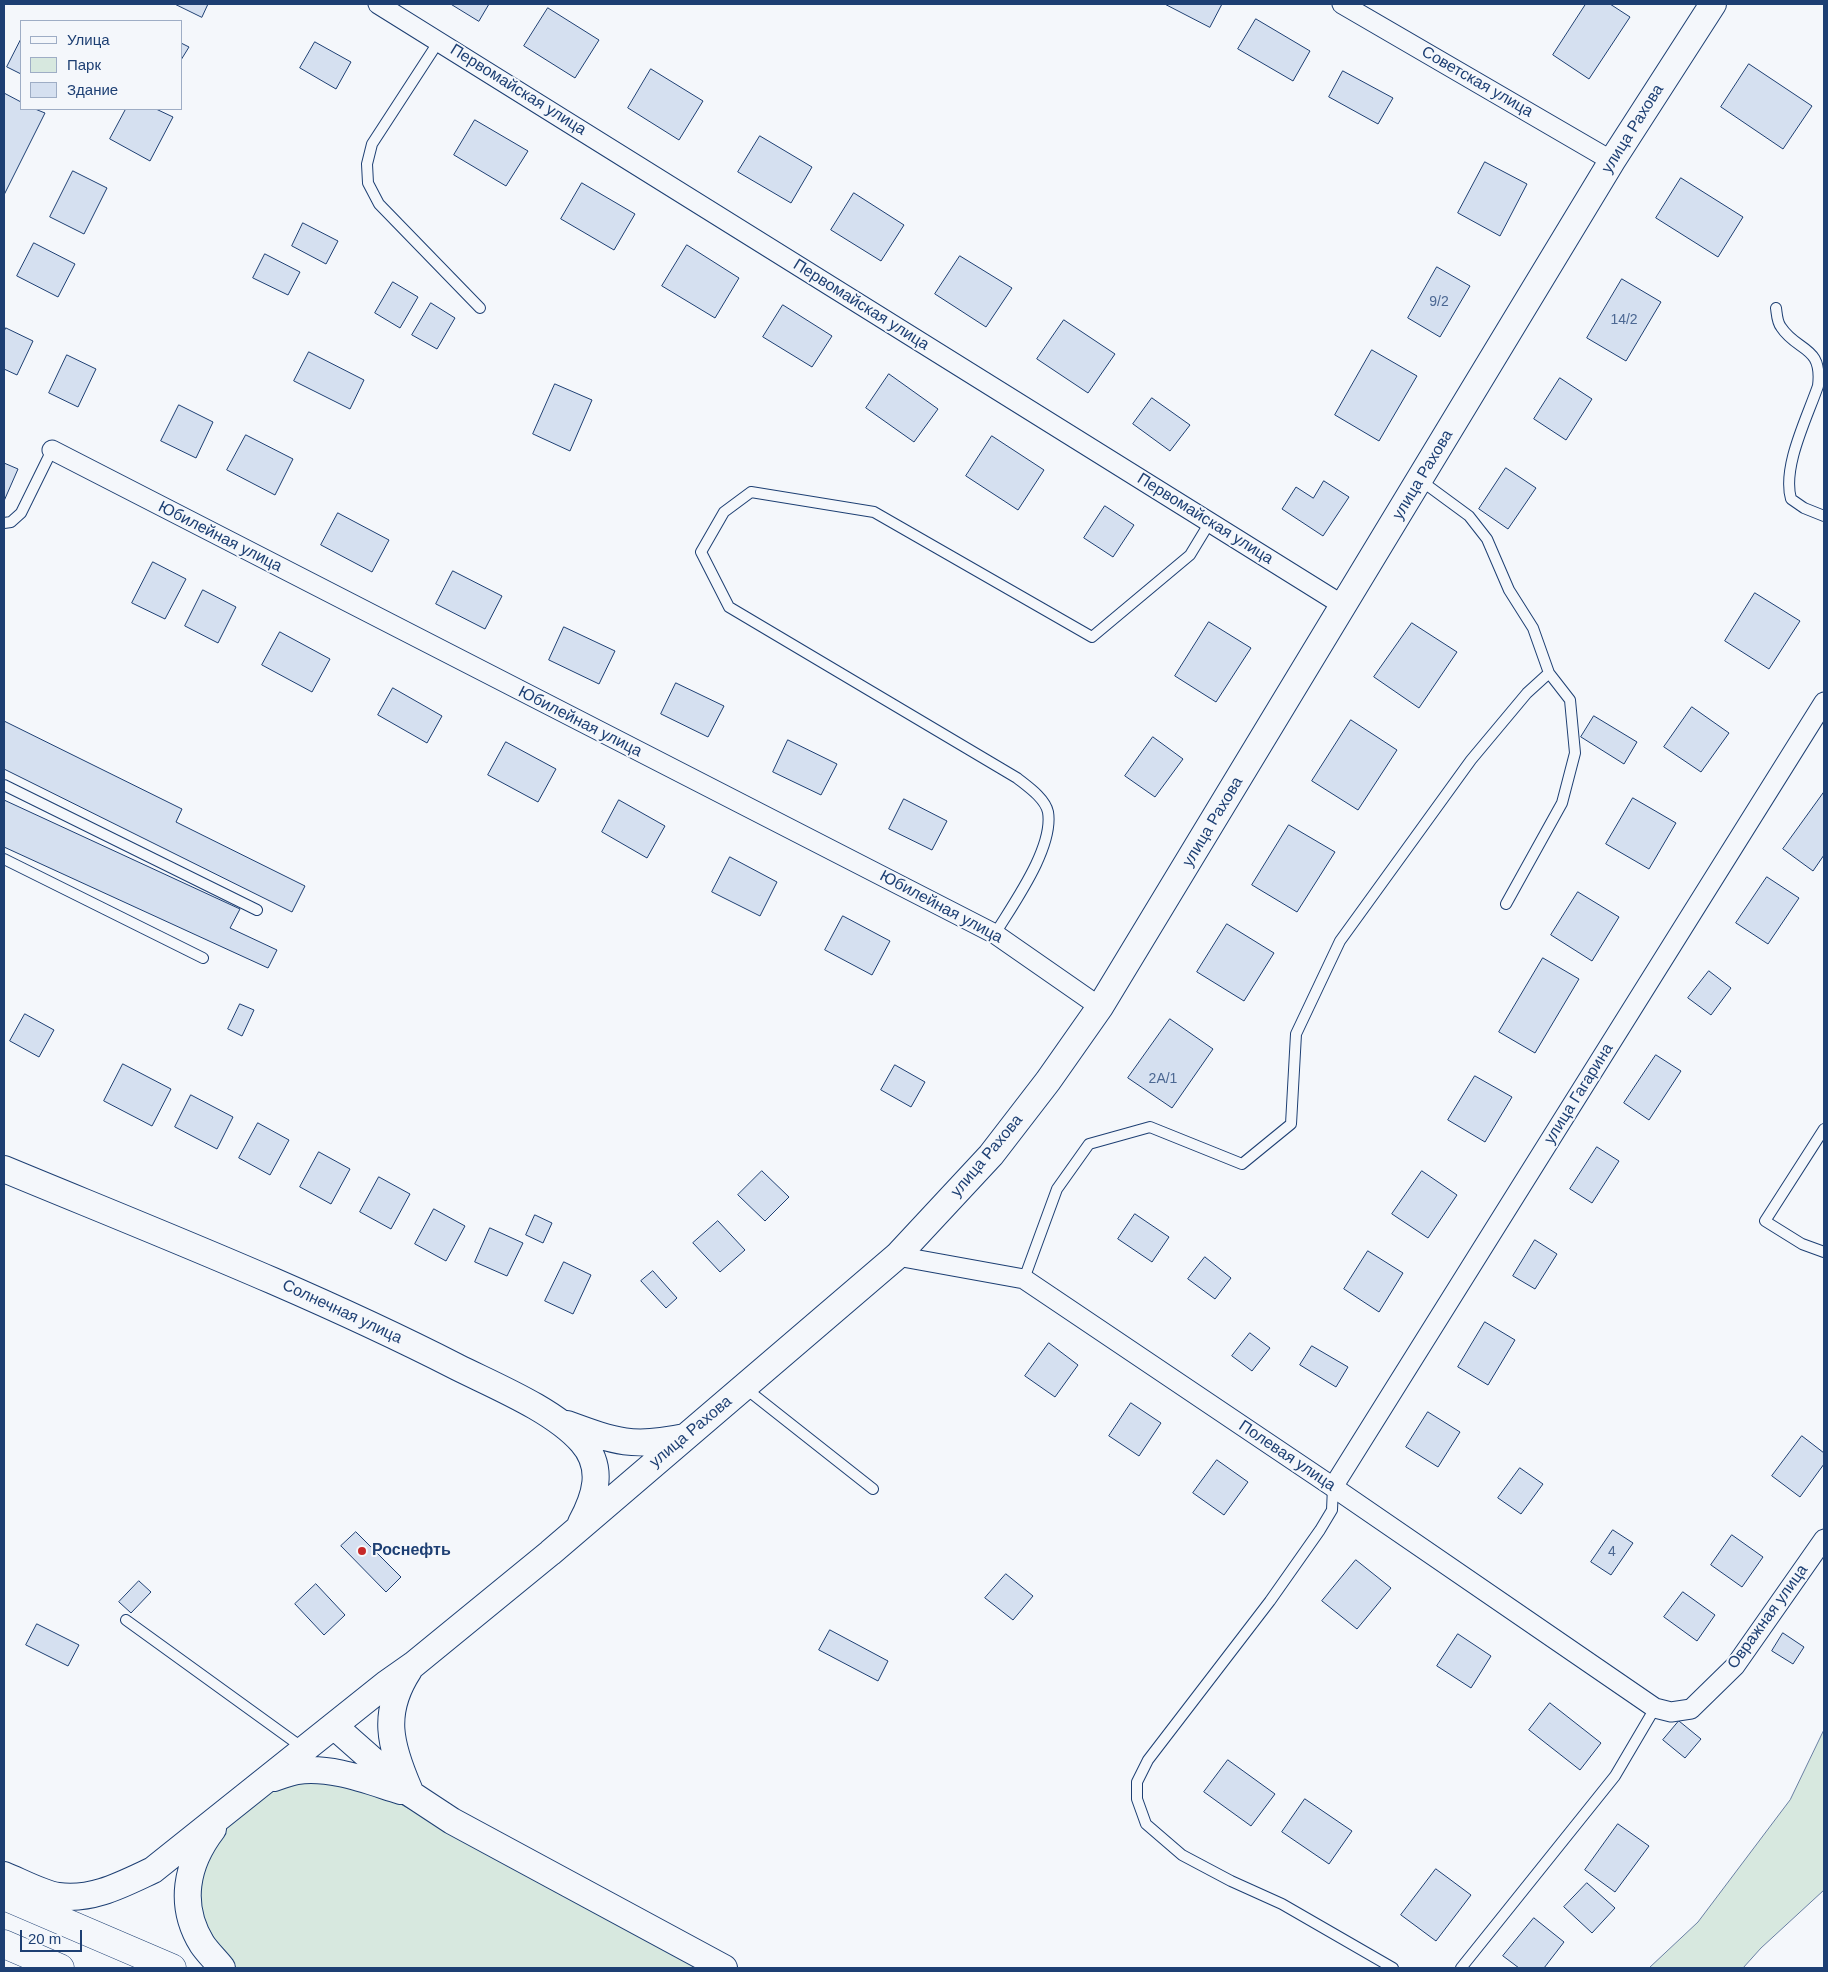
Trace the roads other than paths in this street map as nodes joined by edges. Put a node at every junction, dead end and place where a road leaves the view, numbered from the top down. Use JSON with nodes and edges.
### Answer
{"nodes":[{"id":1,"x":378,"y":4,"type":"edge"},
{"id":2,"x":1342,"y":4,"type":"edge"},
{"id":3,"x":1713,"y":4,"type":"edge"},
{"id":4,"x":439,"y":41,"type":"junction"},
{"id":5,"x":1612,"y":161,"type":"junction"},
{"id":6,"x":480,"y":308,"type":"dead end"},
{"id":7,"x":1776,"y":308,"type":"dead end"},
{"id":8,"x":52,"y":450,"type":"joint"},
{"id":9,"x":1420,"y":480,"type":"junction"},
{"id":10,"x":1824,"y":516,"type":"edge"},
{"id":11,"x":1210,"y":522,"type":"junction"},
{"id":12,"x":4,"y":523,"type":"edge"},
{"id":13,"x":1344,"y":606,"type":"junction"},
{"id":14,"x":1549,"y":673,"type":"junction"},
{"id":15,"x":1824,"y":702,"type":"edge"},
{"id":16,"x":4,"y":786,"type":"edge"},
{"id":17,"x":4,"y":859,"type":"edge"},
{"id":18,"x":1506,"y":904,"type":"dead end"},
{"id":19,"x":257,"y":910,"type":"dead end"},
{"id":20,"x":995,"y":934,"type":"junction"},
{"id":21,"x":203,"y":958,"type":"dead end"},
{"id":22,"x":1100,"y":1007,"type":"junction"},
{"id":23,"x":1824,"y":1130,"type":"edge"},
{"id":24,"x":4,"y":1169,"type":"edge"},
{"id":25,"x":1824,"y":1252,"type":"edge"},
{"id":26,"x":896,"y":1256,"type":"junction"},
{"id":27,"x":1024,"y":1279,"type":"junction"},
{"id":28,"x":745,"y":1388,"type":"junction"},
{"id":29,"x":560,"y":1422,"type":"junction"},
{"id":30,"x":686,"y":1437,"type":"junction"},
{"id":31,"x":1333,"y":1487,"type":"junction"},
{"id":32,"x":873,"y":1489,"type":"dead end"},
{"id":33,"x":578,"y":1528,"type":"junction"},
{"id":34,"x":1824,"y":1539,"type":"edge"},
{"id":35,"x":126,"y":1620,"type":"dead end"},
{"id":36,"x":412,"y":1666,"type":"junction"},
{"id":37,"x":1656,"y":1708,"type":"junction"},
{"id":38,"x":334,"y":1726,"type":"junction"},
{"id":39,"x":306,"y":1749,"type":"junction"},
{"id":40,"x":267,"y":1780,"type":"junction"},
{"id":41,"x":411,"y":1794,"type":"junction"},
{"id":42,"x":224,"y":1815,"type":"junction"},
{"id":43,"x":4,"y":1875,"type":"edge"},
{"id":44,"x":4,"y":1896,"type":"edge"},
{"id":45,"x":4,"y":1944,"type":"edge"},
{"id":46,"x":60,"y":1968,"type":"edge"},
{"id":47,"x":172,"y":1968,"type":"edge"},
{"id":48,"x":222,"y":1968,"type":"edge"},
{"id":49,"x":724,"y":1968,"type":"edge"},
{"id":50,"x":1393,"y":1968,"type":"edge"},
{"id":51,"x":1461,"y":1968,"type":"edge"}],
"edges":[{"from":1,"to":4,"type":"street","name":"Первомайская улица"},
{"from":2,"to":5,"type":"street","name":"Советская улица"},
{"from":3,"to":5,"type":"main road","name":"улица Рахова"},
{"from":4,"to":6,"type":"lane"},
{"from":4,"to":11,"type":"street","name":"Первомайская улица"},
{"from":5,"to":9,"type":"main road","name":"улица Рахова"},
{"from":7,"to":10,"type":"lane"},
{"from":8,"to":12,"type":"lane"},
{"from":8,"to":20,"type":"street","name":"Юбилейная улица"},
{"from":9,"to":13,"type":"main road","name":"улица Рахова"},
{"from":9,"to":14,"type":"lane"},
{"from":11,"to":13,"type":"street","name":"Первомайская улица"},
{"from":11,"to":20,"type":"lane"},
{"from":13,"to":22,"type":"main road","name":"улица Рахова"},
{"from":14,"to":18,"type":"lane"},
{"from":14,"to":27,"type":"lane"},
{"from":15,"to":31,"type":"street","name":"улица Гагарина"},
{"from":16,"to":19,"type":"lane"},
{"from":17,"to":21,"type":"lane"},
{"from":20,"to":22,"type":"street","name":"Юбилейная улица"},
{"from":22,"to":26,"type":"main road","name":"улица Рахова"},
{"from":23,"to":25,"type":"lane"},
{"from":24,"to":29,"type":"main road","name":"Солнечная улица"},
{"from":26,"to":27,"type":"street","name":"Полевая улица"},
{"from":26,"to":28,"type":"main road","name":"улица Рахова"},
{"from":27,"to":31,"type":"street","name":"Полевая улица"},
{"from":28,"to":30,"type":"main road","name":"улица Рахова"},
{"from":28,"to":32,"type":"lane"},
{"from":29,"to":30,"type":"main road"},
{"from":29,"to":33,"type":"main road","name":"Солнечная улица"},
{"from":30,"to":33,"type":"main road","name":"улица Рахова"},
{"from":31,"to":37,"type":"street","name":"Полевая улица"},
{"from":31,"to":50,"type":"lane"},
{"from":33,"to":36,"type":"main road","name":"улица Рахова"},
{"from":34,"to":37,"type":"street","name":"Овражная улица"},
{"from":35,"to":39,"type":"lane"},
{"from":36,"to":38,"type":"main road","name":"улица Рахова"},
{"from":36,"to":41,"type":"main road"},
{"from":37,"to":51,"type":"lane"},
{"from":38,"to":39,"type":"main road","name":"улица Рахова"},
{"from":38,"to":41,"type":"main road"},
{"from":39,"to":40,"type":"main road","name":"улица Рахова"},
{"from":40,"to":41,"type":"main road"},
{"from":40,"to":42,"type":"main road","name":"улица Рахова"},
{"from":41,"to":49,"type":"main road"},
{"from":42,"to":43,"type":"main road"},
{"from":42,"to":48,"type":"main road"},
{"from":44,"to":47,"type":"highway"},
{"from":45,"to":46,"type":"highway"}]}
